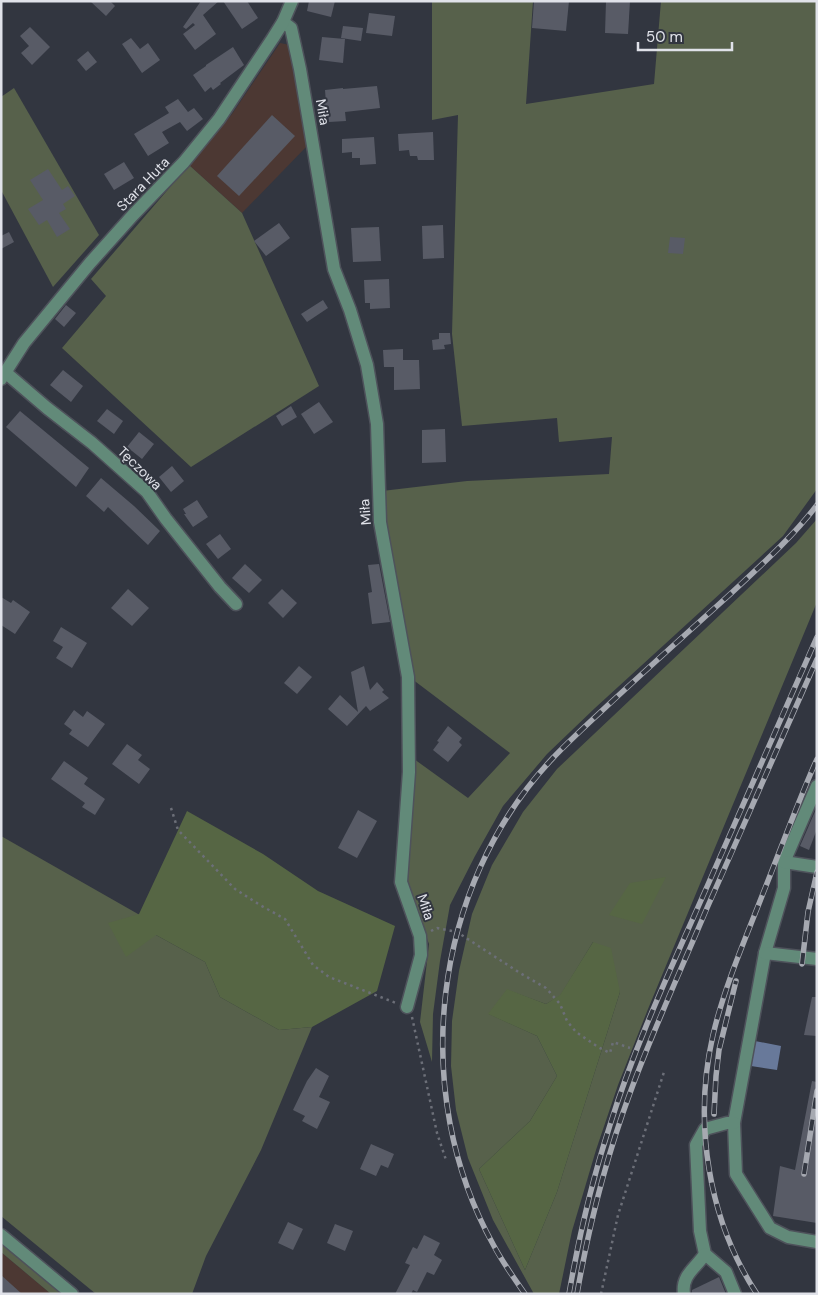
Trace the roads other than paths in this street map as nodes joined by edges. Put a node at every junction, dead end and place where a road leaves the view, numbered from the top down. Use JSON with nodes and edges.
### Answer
{"nodes":[{"id":1,"x":292,"y":1,"type":"edge"},
{"id":2,"x":283,"y":22,"type":"junction"},
{"id":3,"x":3,"y":375,"type":"edge"},
{"id":4,"x":236,"y":604,"type":"dead end"},
{"id":5,"x":817,"y":786,"type":"edge"},
{"id":6,"x":784,"y":862,"type":"junction"},
{"id":7,"x":817,"y":867,"type":"edge"},
{"id":8,"x":765,"y":953,"type":"junction"},
{"id":9,"x":817,"y":959,"type":"edge"},
{"id":10,"x":410,"y":1012,"type":"road end"},
{"id":11,"x":734,"y":1123,"type":"junction"},
{"id":12,"x":1,"y":1235,"type":"edge"},
{"id":13,"x":817,"y":1242,"type":"edge"},
{"id":14,"x":704,"y":1254,"type":"junction"},
{"id":15,"x":72,"y":1294,"type":"edge"},
{"id":16,"x":684,"y":1294,"type":"edge"},
{"id":17,"x":735,"y":1294,"type":"edge"}],
"edges":[{"from":1,"to":2,"type":"street","name":"Stara Huta"},
{"from":2,"to":3,"type":"street","name":"Stara Huta"},
{"from":2,"to":10,"type":"street","name":"Miła"},
{"from":3,"to":4,"type":"street","name":"Tęczowa"},
{"from":5,"to":6,"type":"street"},
{"from":6,"to":7,"type":"street"},
{"from":6,"to":8,"type":"street"},
{"from":8,"to":9,"type":"street"},
{"from":8,"to":11,"type":"street"},
{"from":11,"to":13,"type":"street"},
{"from":11,"to":14,"type":"street"},
{"from":12,"to":15,"type":"street"},
{"from":14,"to":16,"type":"street"},
{"from":14,"to":17,"type":"street"}]}
